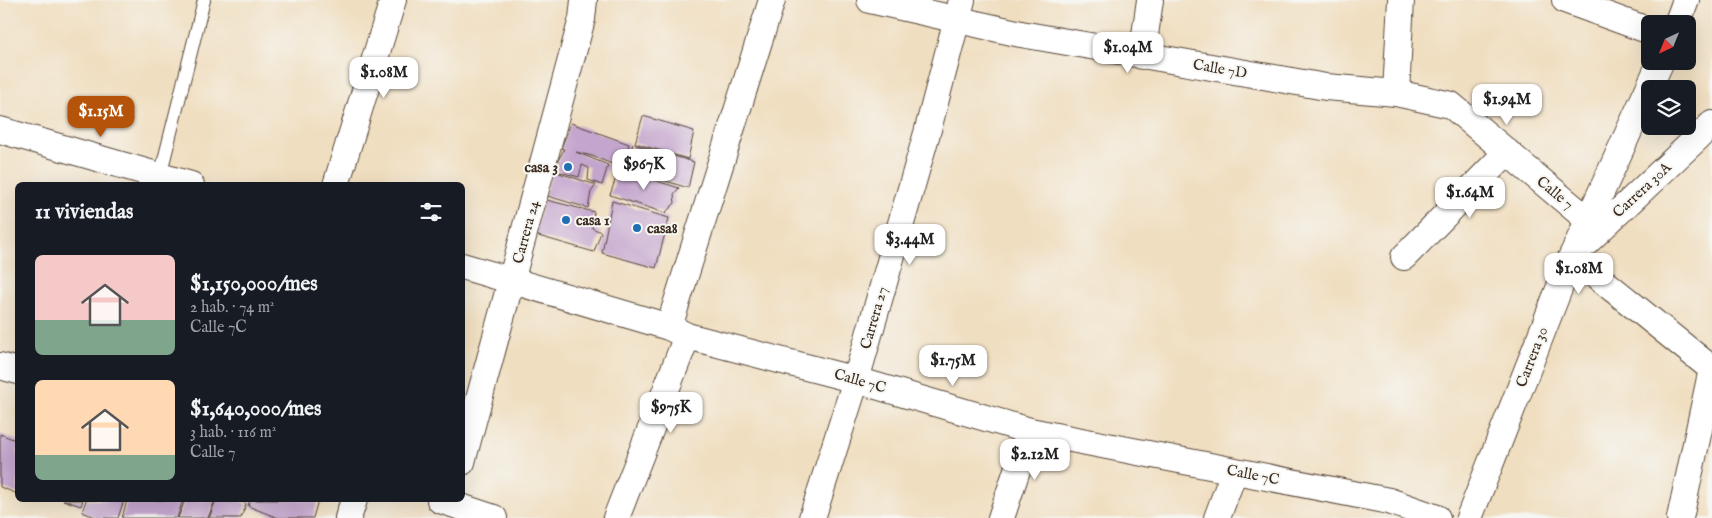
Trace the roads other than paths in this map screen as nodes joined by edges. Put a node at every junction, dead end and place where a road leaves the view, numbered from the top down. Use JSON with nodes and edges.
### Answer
{"nodes":[{"id":1,"x":204,"y":0,"type":"edge"},
{"id":2,"x":393,"y":0,"type":"edge"},
{"id":3,"x":584,"y":0,"type":"edge"},
{"id":4,"x":772,"y":0,"type":"edge"},
{"id":5,"x":870,"y":0,"type":"edge"},
{"id":6,"x":1150,"y":0,"type":"edge"},
{"id":7,"x":1401,"y":0,"type":"edge"},
{"id":8,"x":1565,"y":0,"type":"edge"},
{"id":9,"x":1686,"y":0,"type":"edge"},
{"id":10,"x":958,"y":10,"type":"edge"},
{"id":11,"x":1680,"y":15,"type":"edge"},
{"id":12,"x":1641,"y":28,"type":"edge"},
{"id":13,"x":1142,"y":56,"type":"junction"},
{"id":14,"x":1657,"y":70,"type":"edge"},
{"id":15,"x":1396,"y":93,"type":"junction"},
{"id":16,"x":1712,"y":124,"type":"edge"},
{"id":17,"x":0,"y":130,"type":"edge"},
{"id":18,"x":1507,"y":152,"type":"junction"},
{"id":19,"x":160,"y":176,"type":"junction"},
{"id":20,"x":181,"y":182,"type":"edge"},
{"id":21,"x":337,"y":182,"type":"edge"},
{"id":22,"x":1588,"y":220,"type":"junction"},
{"id":23,"x":1572,"y":256,"type":"junction"},
{"id":24,"x":1404,"y":257,"type":"dead end"},
{"id":25,"x":465,"y":267,"type":"edge"},
{"id":26,"x":512,"y":282,"type":"junction"},
{"id":27,"x":678,"y":331,"type":"junction"},
{"id":28,"x":0,"y":366,"type":"edge"},
{"id":29,"x":1712,"y":369,"type":"edge"},
{"id":30,"x":15,"y":370,"type":"edge"},
{"id":31,"x":856,"y":380,"type":"junction"},
{"id":32,"x":1030,"y":432,"type":"junction"},
{"id":33,"x":465,"y":451,"type":"edge"},
{"id":34,"x":1234,"y":472,"type":"junction"},
{"id":35,"x":353,"y":502,"type":"edge"},
{"id":36,"x":451,"y":502,"type":"edge"},
{"id":37,"x":348,"y":518,"type":"edge"},
{"id":38,"x":494,"y":518,"type":"edge"},
{"id":39,"x":616,"y":518,"type":"edge"},
{"id":40,"x":812,"y":518,"type":"edge"},
{"id":41,"x":1001,"y":518,"type":"edge"},
{"id":42,"x":1217,"y":518,"type":"edge"},
{"id":43,"x":1437,"y":518,"type":"edge"},
{"id":44,"x":1469,"y":518,"type":"edge"},
{"id":45,"x":1680,"y":518,"type":"edge"}],
"edges":[{"from":1,"to":19,"type":"lane"},
{"from":2,"to":21,"type":"street"},
{"from":3,"to":26,"type":"street","name":"Carrera 24"},
{"from":4,"to":27,"type":"street"},
{"from":5,"to":10,"type":"street","name":"Calle 7D"},
{"from":6,"to":13,"type":"street"},
{"from":7,"to":15,"type":"street"},
{"from":8,"to":12,"type":"street"},
{"from":9,"to":11,"type":"street"},
{"from":10,"to":13,"type":"street","name":"Calle 7D"},
{"from":10,"to":31,"type":"street","name":"Carrera 27"},
{"from":13,"to":15,"type":"street","name":"Calle 7D"},
{"from":14,"to":22,"type":"street","name":"Carrera 30"},
{"from":15,"to":18,"type":"street","name":"Calle 7"},
{"from":16,"to":23,"type":"street","name":"Carrera 30A"},
{"from":17,"to":19,"type":"street"},
{"from":18,"to":22,"type":"street","name":"Calle 7"},
{"from":18,"to":24,"type":"street"},
{"from":19,"to":20,"type":"street"},
{"from":22,"to":23,"type":"street","name":"Carrera 30"},
{"from":23,"to":29,"type":"street"},
{"from":23,"to":44,"type":"street","name":"Carrera 30"},
{"from":25,"to":26,"type":"street","name":"Calle 7C"},
{"from":26,"to":27,"type":"street","name":"Calle 7C"},
{"from":26,"to":33,"type":"street","name":"Carrera 24"},
{"from":27,"to":31,"type":"street","name":"Calle 7C"},
{"from":27,"to":39,"type":"street"},
{"from":28,"to":30,"type":"street"},
{"from":29,"to":45,"type":"street"},
{"from":31,"to":32,"type":"street","name":"Calle 7C"},
{"from":31,"to":40,"type":"street","name":"Carrera 27"},
{"from":32,"to":34,"type":"street","name":"Calle 7C"},
{"from":32,"to":41,"type":"street"},
{"from":34,"to":42,"type":"street"},
{"from":34,"to":43,"type":"street","name":"Calle 7C"},
{"from":35,"to":37,"type":"street"},
{"from":36,"to":38,"type":"street"}]}
